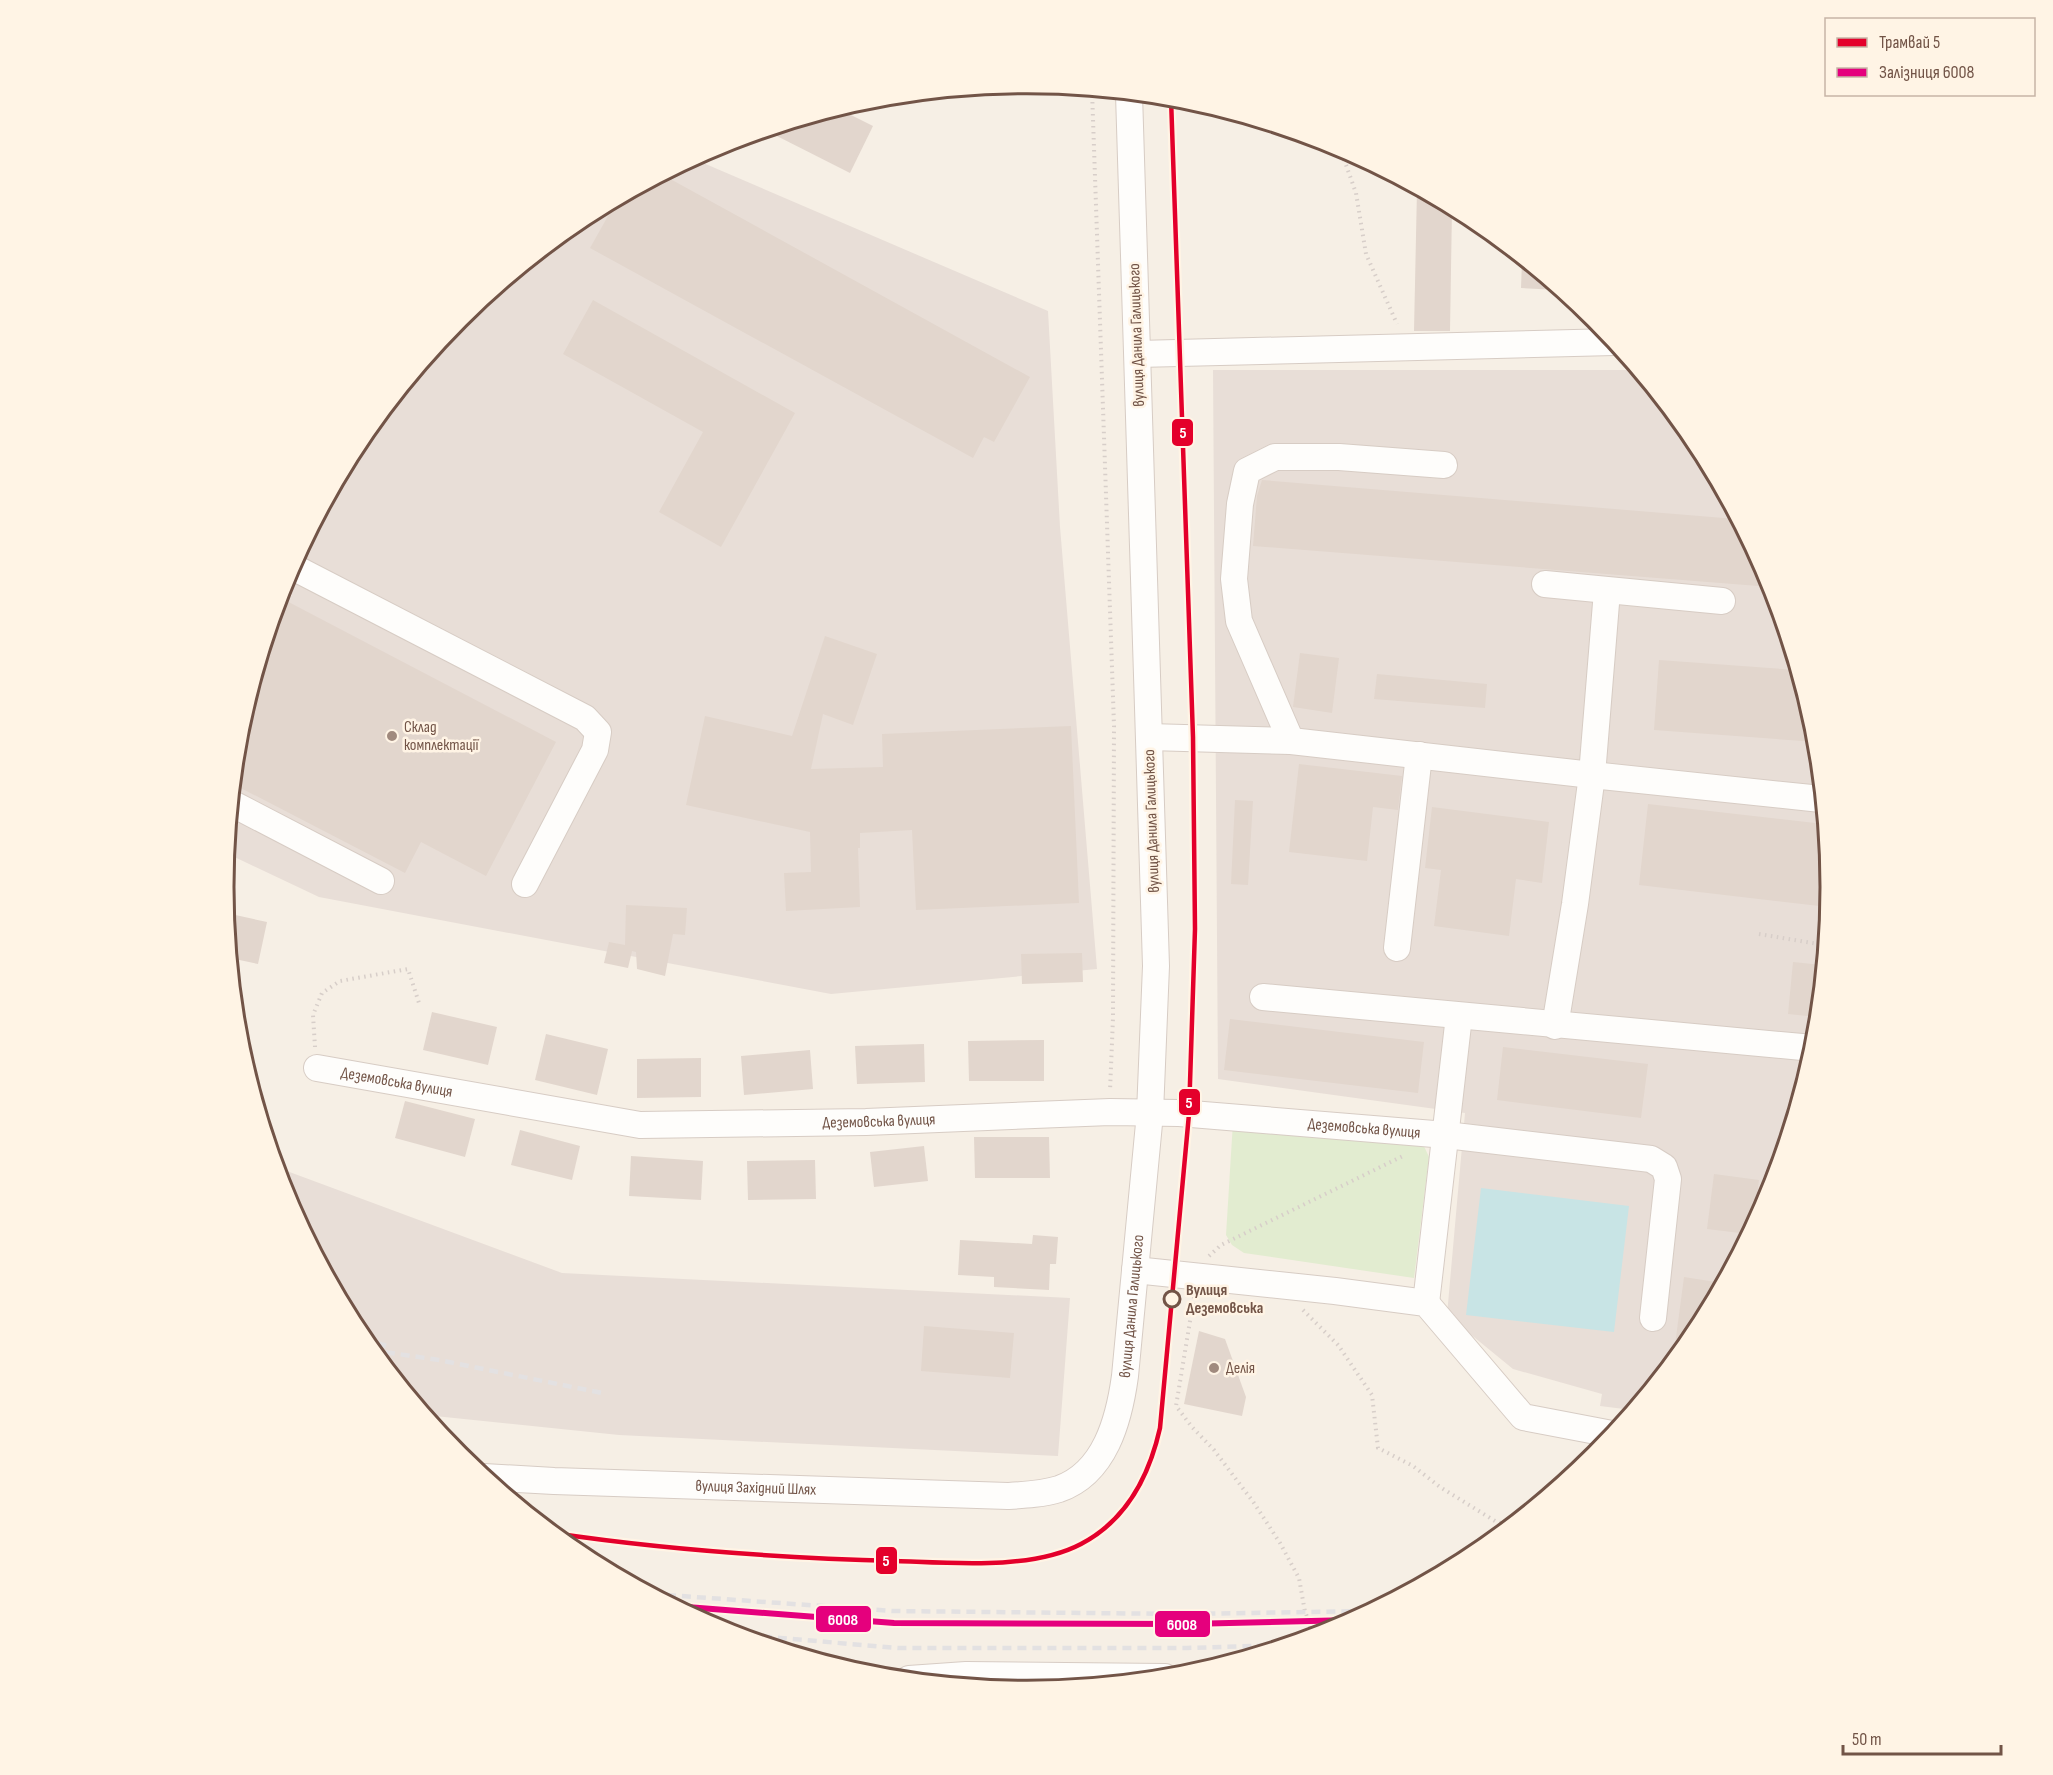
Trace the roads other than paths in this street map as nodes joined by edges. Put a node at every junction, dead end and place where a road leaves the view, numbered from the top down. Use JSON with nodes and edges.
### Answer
{"nodes":[{"id":1,"x":1129,"y":101,"type":"edge"},
{"id":2,"x":1601,"y":342,"type":"edge"},
{"id":3,"x":1138,"y":354,"type":"junction"},
{"id":4,"x":1444,"y":465,"type":"dead end"},
{"id":5,"x":300,"y":571,"type":"edge"},
{"id":6,"x":1545,"y":584,"type":"dead end"},
{"id":7,"x":1607,"y":591,"type":"junction"},
{"id":8,"x":1722,"y":601,"type":"dead end"},
{"id":9,"x":1149,"y":737,"type":"junction"},
{"id":10,"x":1291,"y":741,"type":"junction"},
{"id":11,"x":1419,"y":755,"type":"junction"},
{"id":12,"x":1592,"y":775,"type":"junction"},
{"id":13,"x":1814,"y":798,"type":"edge"},
{"id":14,"x":238,"y":807,"type":"edge"},
{"id":15,"x":381,"y":881,"type":"dead end"},
{"id":16,"x":525,"y":884,"type":"dead end"},
{"id":17,"x":1397,"y":948,"type":"dead end"},
{"id":18,"x":1263,"y":997,"type":"dead end"},
{"id":19,"x":1459,"y":1016,"type":"junction"},
{"id":20,"x":1555,"y":1026,"type":"junction"},
{"id":21,"x":1803,"y":1047,"type":"edge"},
{"id":22,"x":317,"y":1068,"type":"road end"},
{"id":23,"x":1150,"y":1113,"type":"junction"},
{"id":24,"x":1446,"y":1134,"type":"junction"},
{"id":25,"x":1136,"y":1270,"type":"junction"},
{"id":26,"x":1426,"y":1303,"type":"junction"},
{"id":27,"x":1653,"y":1318,"type":"dead end"},
{"id":28,"x":1602,"y":1432,"type":"edge"},
{"id":29,"x":497,"y":1478,"type":"edge"},
{"id":30,"x":1026,"y":1495,"type":"joint"},
{"id":31,"x":947,"y":1676,"type":"edge"},
{"id":32,"x":1105,"y":1676,"type":"edge"}],
"edges":[{"from":1,"to":3,"type":"street","name":"вулиця Данила Галицького"},
{"from":2,"to":3,"type":"street"},
{"from":3,"to":9,"type":"street","name":"вулиця Данила Галицького"},
{"from":4,"to":10,"type":"street"},
{"from":5,"to":16,"type":"street"},
{"from":6,"to":7,"type":"street"},
{"from":7,"to":8,"type":"street"},
{"from":7,"to":12,"type":"street"},
{"from":9,"to":10,"type":"street"},
{"from":9,"to":23,"type":"street","name":"вулиця Данила Галицького"},
{"from":10,"to":11,"type":"street"},
{"from":11,"to":12,"type":"street"},
{"from":11,"to":17,"type":"street"},
{"from":12,"to":13,"type":"street"},
{"from":12,"to":20,"type":"street"},
{"from":14,"to":15,"type":"street"},
{"from":18,"to":19,"type":"street"},
{"from":19,"to":20,"type":"street"},
{"from":19,"to":24,"type":"street"},
{"from":20,"to":21,"type":"street"},
{"from":22,"to":23,"type":"street","name":"Деземовська вулиця"},
{"from":23,"to":24,"type":"street","name":"Деземовська вулиця"},
{"from":23,"to":25,"type":"street","name":"вулиця Данила Галицького"},
{"from":24,"to":26,"type":"street"},
{"from":24,"to":27,"type":"street","name":"Деземовська вулиця"},
{"from":25,"to":26,"type":"street"},
{"from":25,"to":30,"type":"street","name":"вулиця Данила Галицького"},
{"from":26,"to":28,"type":"street"},
{"from":29,"to":30,"type":"street","name":"вулиця Західний Шлях"},
{"from":31,"to":32,"type":"street"}]}
